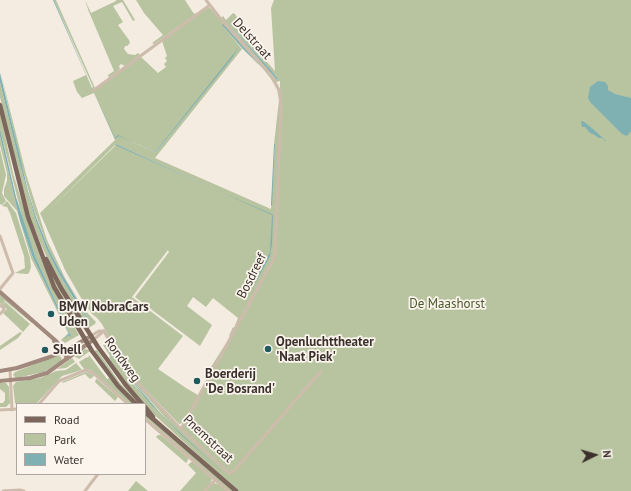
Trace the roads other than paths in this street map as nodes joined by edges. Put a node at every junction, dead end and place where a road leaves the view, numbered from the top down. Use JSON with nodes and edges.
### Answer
{"nodes":[{"id":1,"x":206,"y":0,"type":"edge"},
{"id":2,"x":210,"y":5,"type":"junction"},
{"id":3,"x":94,"y":90,"type":"dead end"},
{"id":4,"x":280,"y":92,"type":"joint"},
{"id":5,"x":0,"y":105,"type":"edge"},
{"id":6,"x":0,"y":239,"type":"edge"},
{"id":7,"x":38,"y":245,"type":"junction"},
{"id":8,"x":0,"y":290,"type":"edge"},
{"id":9,"x":0,"y":304,"type":"edge"},
{"id":10,"x":0,"y":314,"type":"edge"},
{"id":11,"x":92,"y":338,"type":"junction"},
{"id":12,"x":86,"y":341,"type":"junction"},
{"id":13,"x":62,"y":352,"type":"junction"},
{"id":14,"x":67,"y":359,"type":"junction"},
{"id":15,"x":10,"y":370,"type":"junction"},
{"id":16,"x":0,"y":371,"type":"edge"},
{"id":17,"x":321,"y":372,"type":"dead end"},
{"id":18,"x":11,"y":380,"type":"junction"},
{"id":19,"x":0,"y":381,"type":"edge"},
{"id":20,"x":40,"y":403,"type":"edge"},
{"id":21,"x":127,"y":403,"type":"edge"},
{"id":22,"x":135,"y":403,"type":"edge"},
{"id":23,"x":141,"y":403,"type":"edge"},
{"id":24,"x":146,"y":408,"type":"edge"},
{"id":25,"x":0,"y":410,"type":"edge"},
{"id":26,"x":12,"y":410,"type":"junction"},
{"id":27,"x":16,"y":410,"type":"edge"},
{"id":28,"x":146,"y":413,"type":"edge"},
{"id":29,"x":146,"y":420,"type":"edge"},
{"id":30,"x":156,"y":421,"type":"junction"},
{"id":31,"x":181,"y":429,"type":"junction"},
{"id":32,"x":97,"y":475,"type":"edge"},
{"id":33,"x":215,"y":480,"type":"junction"},
{"id":34,"x":3,"y":491,"type":"edge"},
{"id":35,"x":24,"y":491,"type":"edge"},
{"id":36,"x":85,"y":491,"type":"edge"},
{"id":37,"x":205,"y":491,"type":"edge"},
{"id":38,"x":228,"y":491,"type":"edge"},
{"id":39,"x":236,"y":491,"type":"edge"}],
"edges":[{"from":1,"to":2,"type":"street","name":"Delstraat"},
{"from":2,"to":3,"type":"street"},
{"from":2,"to":4,"type":"street","name":"Delstraat"},
{"from":4,"to":31,"type":"street","name":"Bosdreef"},
{"from":5,"to":7,"type":"main road","name":"Rondweg"},
{"from":6,"to":8,"type":"street"},
{"from":7,"to":11,"type":"main road","name":"Rondweg"},
{"from":7,"to":12,"type":"main road","name":"Rondweg"},
{"from":8,"to":13,"type":"main road"},
{"from":9,"to":10,"type":"street"},
{"from":11,"to":12,"type":"main road"},
{"from":11,"to":23,"type":"main road","name":"Rondweg"},
{"from":11,"to":31,"type":"street","name":"Pnemstraat"},
{"from":12,"to":13,"type":"main road"},
{"from":12,"to":14,"type":"main road"},
{"from":12,"to":22,"type":"main road","name":"Rondweg"},
{"from":13,"to":14,"type":"main road"},
{"from":13,"to":15,"type":"main road"},
{"from":14,"to":18,"type":"main road"},
{"from":15,"to":16,"type":"main road"},
{"from":15,"to":18,"type":"street"},
{"from":17,"to":31,"type":"street","name":"Pnemstraat"},
{"from":18,"to":19,"type":"main road"},
{"from":18,"to":26,"type":"street"},
{"from":20,"to":21,"type":"street"},
{"from":24,"to":30,"type":"main road"},
{"from":25,"to":26,"type":"street"},
{"from":26,"to":27,"type":"street"},
{"from":28,"to":30,"type":"main road"},
{"from":29,"to":33,"type":"street"},
{"from":30,"to":39,"type":"main road"},
{"from":32,"to":36,"type":"street"},
{"from":33,"to":37,"type":"street"},
{"from":33,"to":38,"type":"street"},
{"from":34,"to":35,"type":"street"}]}
